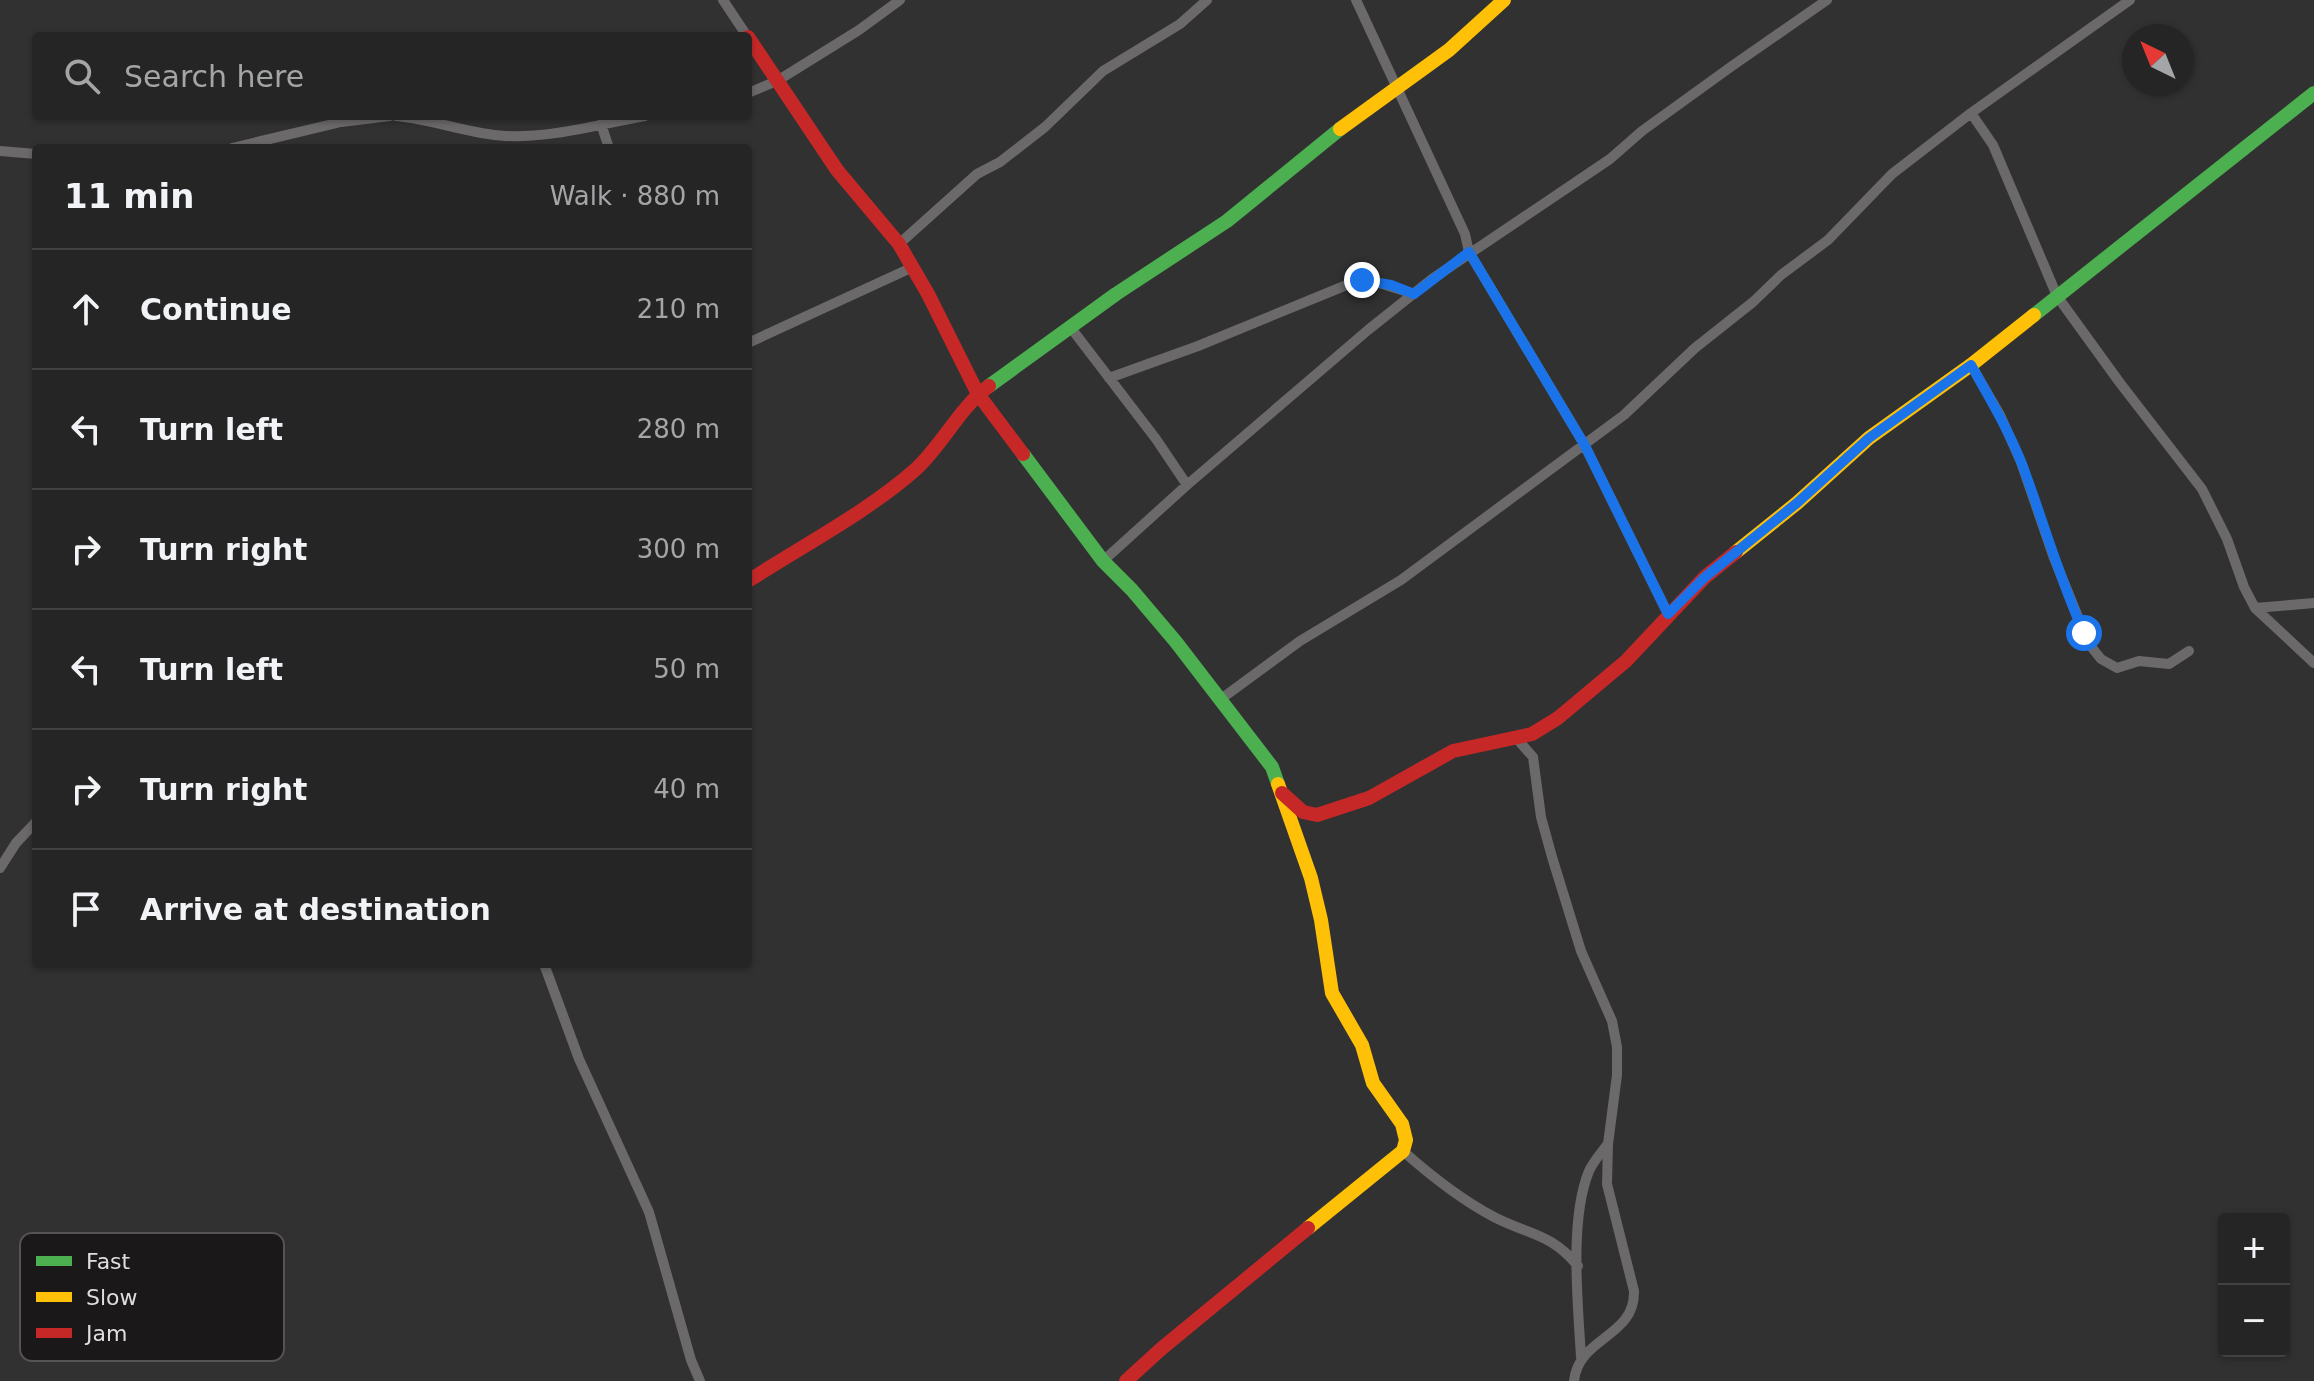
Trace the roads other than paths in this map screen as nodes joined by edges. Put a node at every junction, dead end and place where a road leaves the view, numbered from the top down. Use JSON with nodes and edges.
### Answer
{"nodes":[{"id":1,"x":723,"y":0,"type":"edge"},
{"id":2,"x":900,"y":0,"type":"edge"},
{"id":3,"x":1207,"y":0,"type":"edge"},
{"id":4,"x":1356,"y":0,"type":"edge"},
{"id":5,"x":1504,"y":0,"type":"edge"},
{"id":6,"x":1827,"y":0,"type":"edge"},
{"id":7,"x":2130,"y":0,"type":"edge"},
{"id":8,"x":745,"y":32,"type":"edge"},
{"id":9,"x":752,"y":43,"type":"edge"},
{"id":10,"x":777,"y":81,"type":"junction"},
{"id":11,"x":1398,"y":86,"type":"junction"},
{"id":12,"x":752,"y":91,"type":"edge"},
{"id":13,"x":2314,"y":93,"type":"edge"},
{"id":14,"x":1971,"y":113,"type":"junction"},
{"id":15,"x":357,"y":120,"type":"edge"},
{"id":16,"x":417,"y":120,"type":"edge"},
{"id":17,"x":623,"y":120,"type":"edge"},
{"id":18,"x":601,"y":124,"type":"junction"},
{"id":19,"x":249,"y":144,"type":"edge"},
{"id":20,"x":608,"y":144,"type":"edge"},
{"id":21,"x":0,"y":151,"type":"edge"},
{"id":22,"x":32,"y":154,"type":"edge"},
{"id":23,"x":899,"y":244,"type":"junction"},
{"id":24,"x":1469,"y":252,"type":"junction"},
{"id":25,"x":913,"y":267,"type":"junction"},
{"id":26,"x":1414,"y":294,"type":"junction"},
{"id":27,"x":2057,"y":296,"type":"junction"},
{"id":28,"x":1071,"y":328,"type":"junction"},
{"id":29,"x":752,"y":341,"type":"edge"},
{"id":30,"x":1971,"y":365,"type":"junction"},
{"id":31,"x":1109,"y":378,"type":"junction"},
{"id":32,"x":978,"y":394,"type":"junction"},
{"id":33,"x":1584,"y":444,"type":"junction"},
{"id":34,"x":1187,"y":485,"type":"junction"},
{"id":35,"x":1103,"y":561,"type":"junction"},
{"id":36,"x":752,"y":578,"type":"edge"},
{"id":37,"x":2314,"y":603,"type":"edge"},
{"id":38,"x":2255,"y":608,"type":"junction"},
{"id":39,"x":1668,"y":614,"type":"junction"},
{"id":40,"x":2189,"y":651,"type":"dead end"},
{"id":41,"x":2314,"y":663,"type":"edge"},
{"id":42,"x":1221,"y":699,"type":"junction"},
{"id":43,"x":1517,"y":739,"type":"junction"},
{"id":44,"x":1280,"y":791,"type":"junction"},
{"id":45,"x":32,"y":826,"type":"edge"},
{"id":46,"x":0,"y":868,"type":"edge"},
{"id":47,"x":545,"y":968,"type":"edge"},
{"id":48,"x":1608,"y":1144,"type":"junction"},
{"id":49,"x":1403,"y":1151,"type":"junction"},
{"id":50,"x":1578,"y":1266,"type":"junction"},
{"id":51,"x":1581,"y":1357,"type":"junction"},
{"id":52,"x":700,"y":1381,"type":"edge"},
{"id":53,"x":1126,"y":1381,"type":"edge"},
{"id":54,"x":1574,"y":1381,"type":"edge"}],
"edges":[{"from":1,"to":8,"type":"street"},
{"from":2,"to":10,"type":"street"},
{"from":3,"to":23,"type":"street"},
{"from":4,"to":11,"type":"street"},
{"from":5,"to":11,"type":"street"},
{"from":6,"to":24,"type":"street"},
{"from":7,"to":14,"type":"street"},
{"from":9,"to":10,"type":"street"},
{"from":10,"to":12,"type":"street"},
{"from":10,"to":23,"type":"street"},
{"from":11,"to":24,"type":"street"},
{"from":11,"to":28,"type":"street"},
{"from":13,"to":27,"type":"street"},
{"from":14,"to":27,"type":"street"},
{"from":14,"to":33,"type":"street"},
{"from":15,"to":19,"type":"street"},
{"from":16,"to":18,"type":"street"},
{"from":17,"to":18,"type":"street"},
{"from":18,"to":20,"type":"street"},
{"from":21,"to":22,"type":"street"},
{"from":23,"to":25,"type":"street"},
{"from":24,"to":26,"type":"street"},
{"from":24,"to":33,"type":"street"},
{"from":25,"to":29,"type":"street"},
{"from":25,"to":32,"type":"street"},
{"from":26,"to":31,"type":"street"},
{"from":26,"to":34,"type":"street"},
{"from":27,"to":30,"type":"street"},
{"from":27,"to":38,"type":"street"},
{"from":28,"to":31,"type":"street"},
{"from":28,"to":32,"type":"street"},
{"from":30,"to":39,"type":"street"},
{"from":30,"to":40,"type":"street"},
{"from":31,"to":34,"type":"street"},
{"from":32,"to":35,"type":"street"},
{"from":32,"to":36,"type":"street"},
{"from":33,"to":39,"type":"street"},
{"from":33,"to":42,"type":"street"},
{"from":34,"to":35,"type":"street"},
{"from":35,"to":42,"type":"street"},
{"from":37,"to":38,"type":"street"},
{"from":38,"to":41,"type":"street"},
{"from":39,"to":43,"type":"street"},
{"from":42,"to":44,"type":"street"},
{"from":43,"to":44,"type":"street"},
{"from":43,"to":48,"type":"street"},
{"from":44,"to":49,"type":"street"},
{"from":45,"to":46,"type":"street"},
{"from":47,"to":52,"type":"street"},
{"from":48,"to":50,"type":"street"},
{"from":48,"to":51,"type":"street"},
{"from":49,"to":50,"type":"street"},
{"from":49,"to":53,"type":"street"},
{"from":50,"to":51,"type":"street"},
{"from":51,"to":54,"type":"street"}]}
